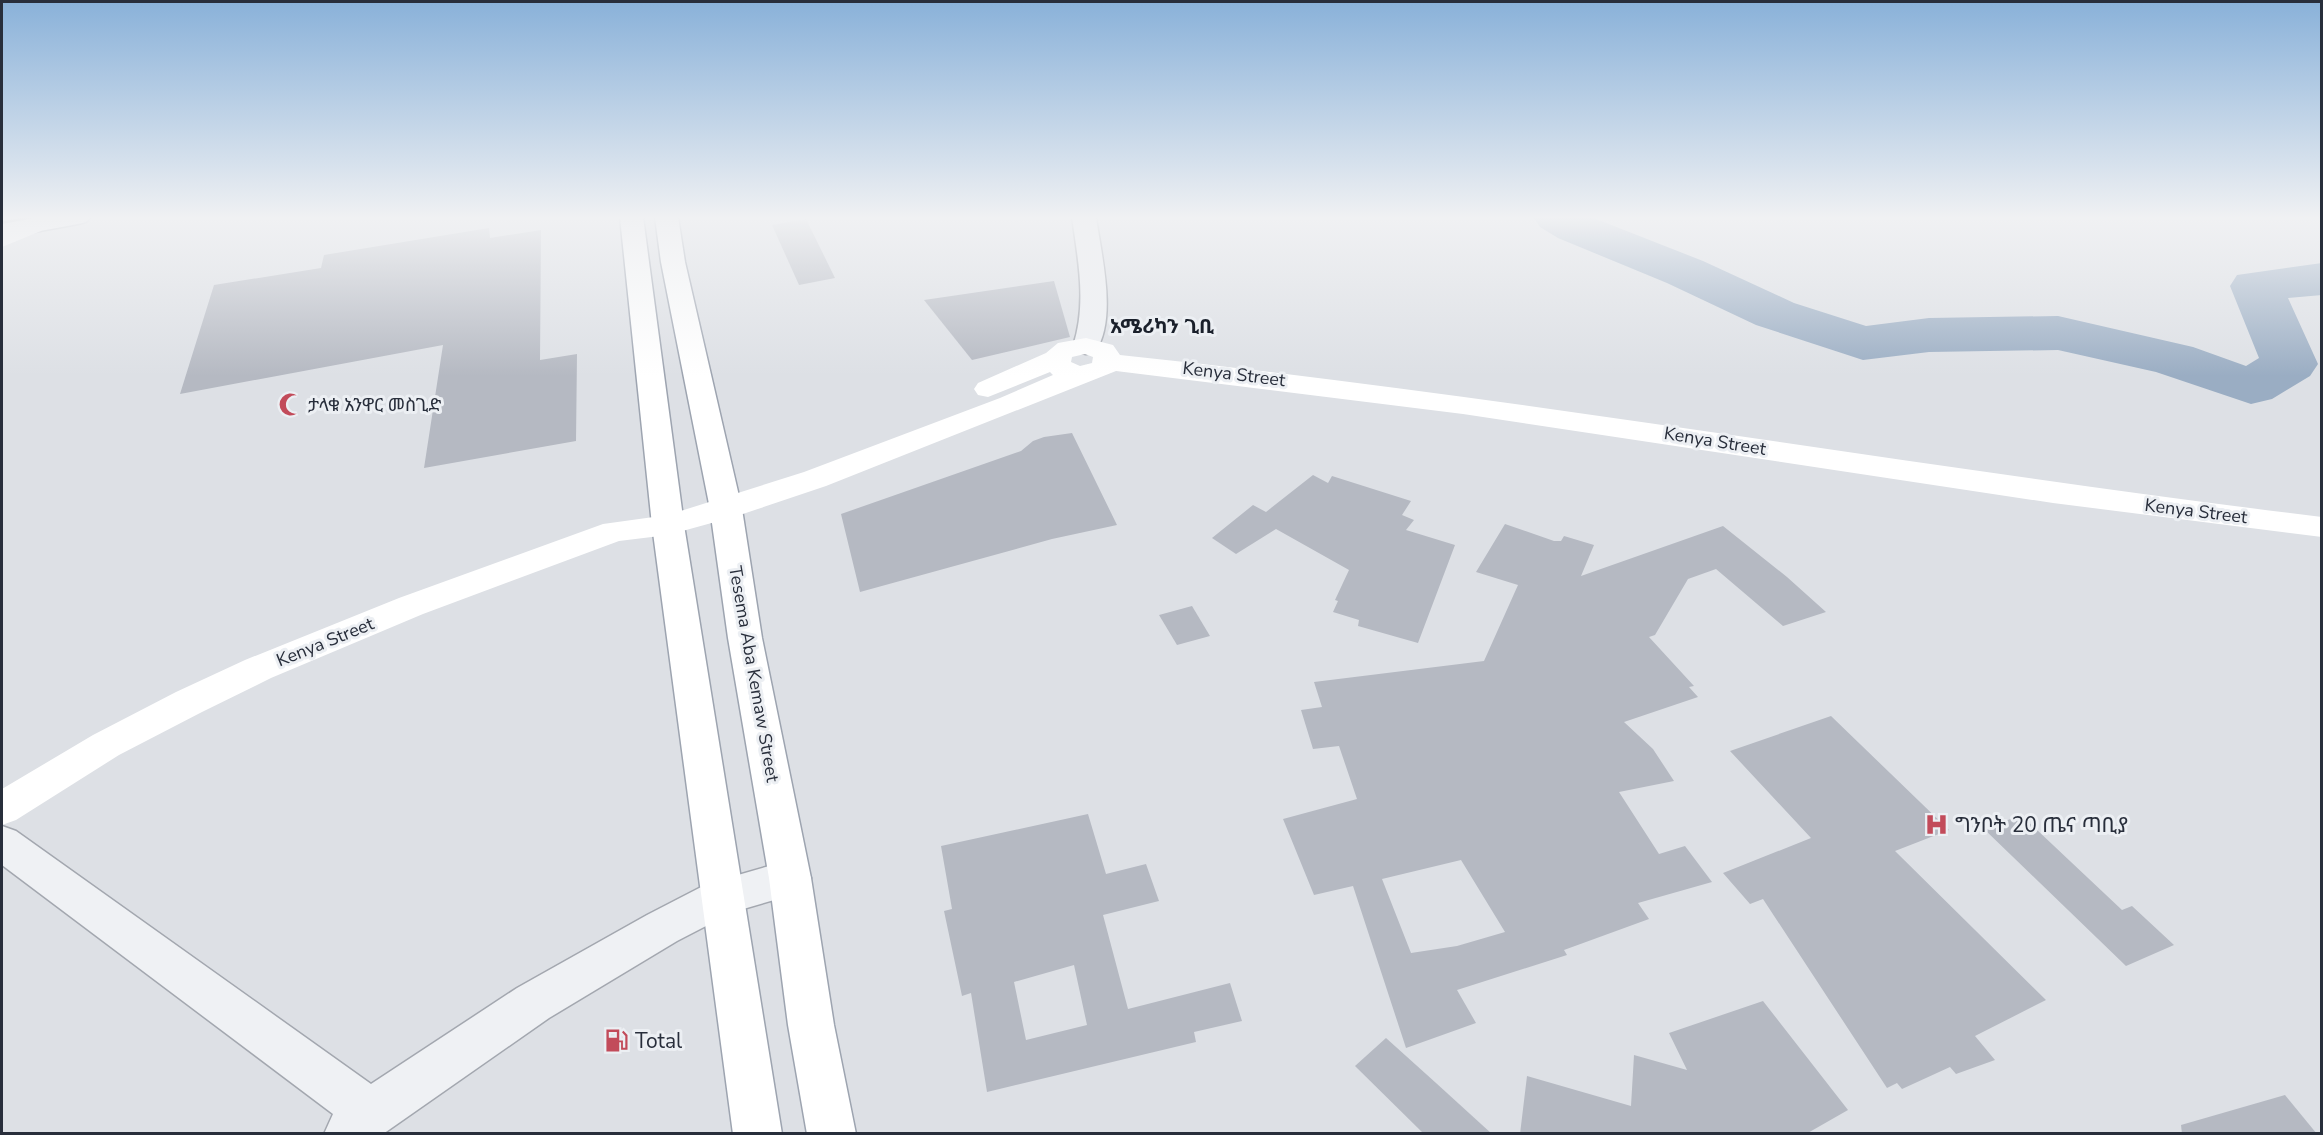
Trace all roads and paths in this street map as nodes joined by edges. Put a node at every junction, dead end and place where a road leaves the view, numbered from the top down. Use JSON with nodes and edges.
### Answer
{"nodes":[{"id":1,"x":637,"y":270,"type":"edge"},
{"id":2,"x":677,"y":270,"type":"edge"},
{"id":3,"x":1089,"y":270,"type":"edge"},
{"id":4,"x":1097,"y":354,"type":"junction"},
{"id":5,"x":724,"y":500,"type":"junction"},
{"id":6,"x":667,"y":516,"type":"junction"},
{"id":7,"x":2322,"y":527,"type":"edge"},
{"id":8,"x":2,"y":809,"type":"edge"},
{"id":9,"x":2,"y":843,"type":"edge"},
{"id":10,"x":790,"y":878,"type":"junction"},
{"id":11,"x":722,"y":897,"type":"junction"},
{"id":12,"x":359,"y":1123,"type":"edge"},
{"id":13,"x":753,"y":1129,"type":"edge"},
{"id":14,"x":832,"y":1134,"type":"edge"}],
"edges":[{"from":1,"to":6,"type":"main road"},
{"from":2,"to":5,"type":"main road","name":"Tesema Aba Kemaw Street"},
{"from":3,"to":4,"type":"street"},
{"from":4,"to":5,"type":"main road"},
{"from":4,"to":7,"type":"main road","name":"Kenya Street"},
{"from":5,"to":6,"type":"main road","name":"Kenya Street"},
{"from":5,"to":10,"type":"main road","name":"Tesema Aba Kemaw Street"},
{"from":6,"to":8,"type":"main road","name":"Kenya Street"},
{"from":6,"to":11,"type":"main road"},
{"from":9,"to":12,"type":"street"},
{"from":10,"to":11,"type":"street"},
{"from":10,"to":14,"type":"main road","name":"Tesema Aba Kemaw Street"},
{"from":11,"to":12,"type":"street"},
{"from":11,"to":13,"type":"main road"}]}
